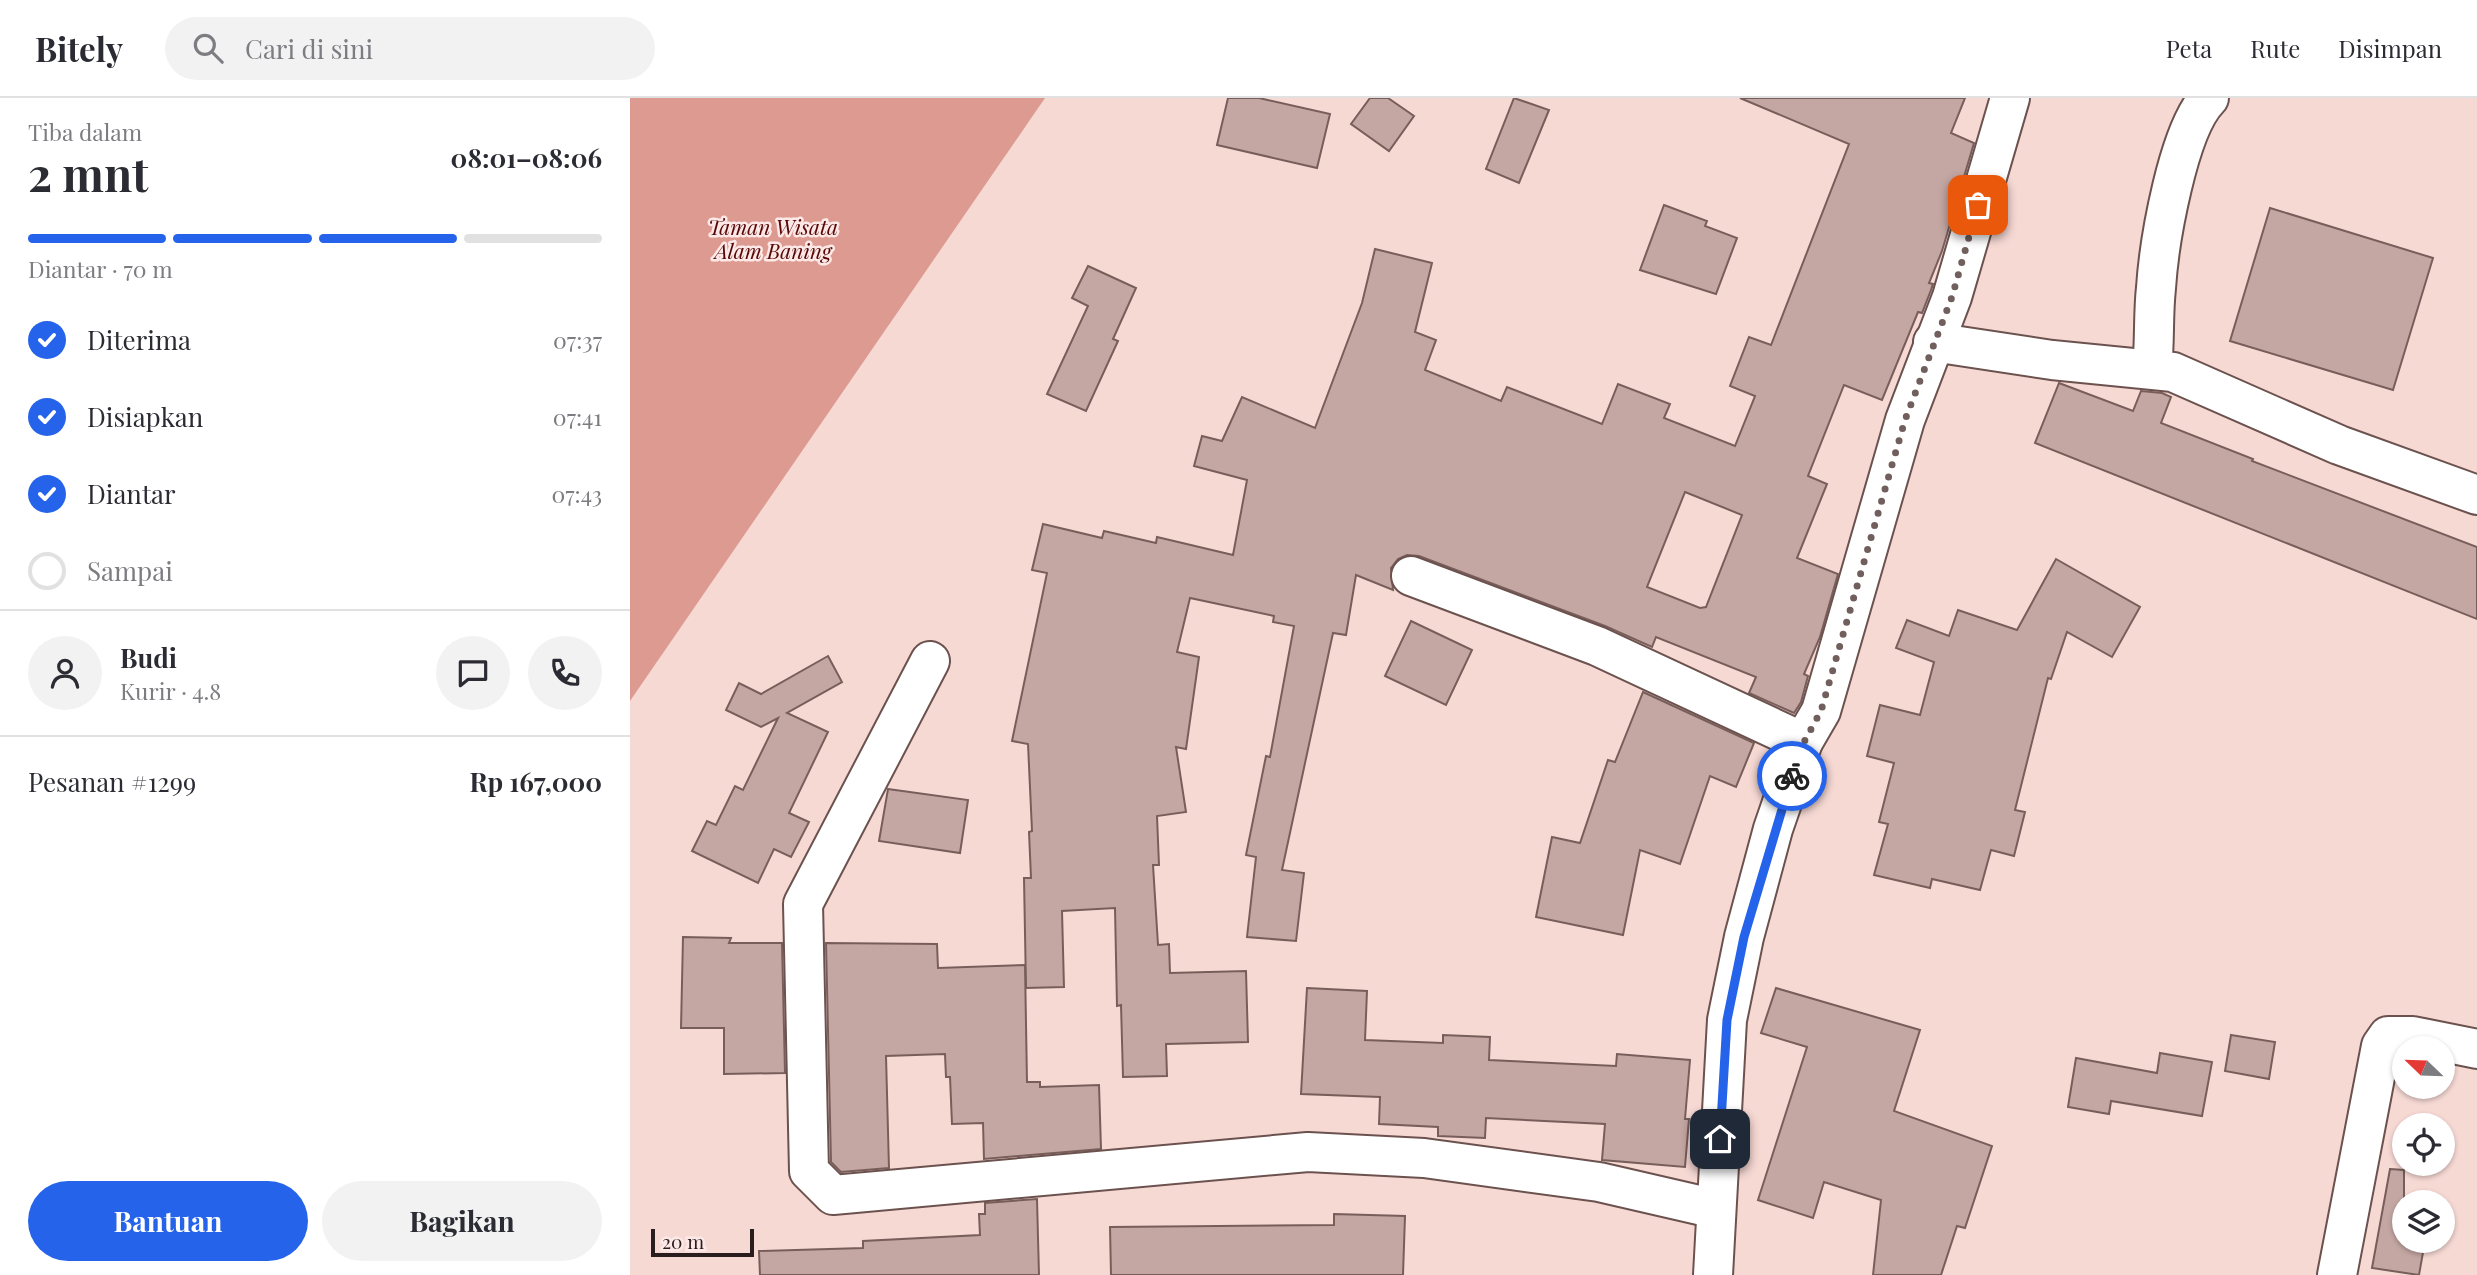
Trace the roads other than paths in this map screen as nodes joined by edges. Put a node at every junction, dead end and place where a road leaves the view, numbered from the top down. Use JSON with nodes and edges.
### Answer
{"nodes":[{"id":1,"x":2010,"y":98,"type":"edge"},
{"id":2,"x":2209,"y":98,"type":"edge"},
{"id":3,"x":1933,"y":342,"type":"junction"},
{"id":4,"x":2152,"y":369,"type":"junction"},
{"id":5,"x":2477,"y":495,"type":"edge"},
{"id":6,"x":1411,"y":576,"type":"dead end"},
{"id":7,"x":930,"y":661,"type":"dead end"},
{"id":8,"x":1804,"y":742,"type":"junction"},
{"id":9,"x":2477,"y":1049,"type":"edge"},
{"id":10,"x":1716,"y":1209,"type":"junction"},
{"id":11,"x":1713,"y":1275,"type":"edge"},
{"id":12,"x":2337,"y":1275,"type":"edge"}],
"edges":[{"from":1,"to":3,"type":"main road"},
{"from":2,"to":4,"type":"main road"},
{"from":3,"to":4,"type":"main road"},
{"from":3,"to":8,"type":"main road"},
{"from":4,"to":5,"type":"main road"},
{"from":6,"to":8,"type":"main road"},
{"from":7,"to":10,"type":"main road"},
{"from":8,"to":10,"type":"main road"},
{"from":9,"to":12,"type":"main road"},
{"from":10,"to":11,"type":"main road"}]}
